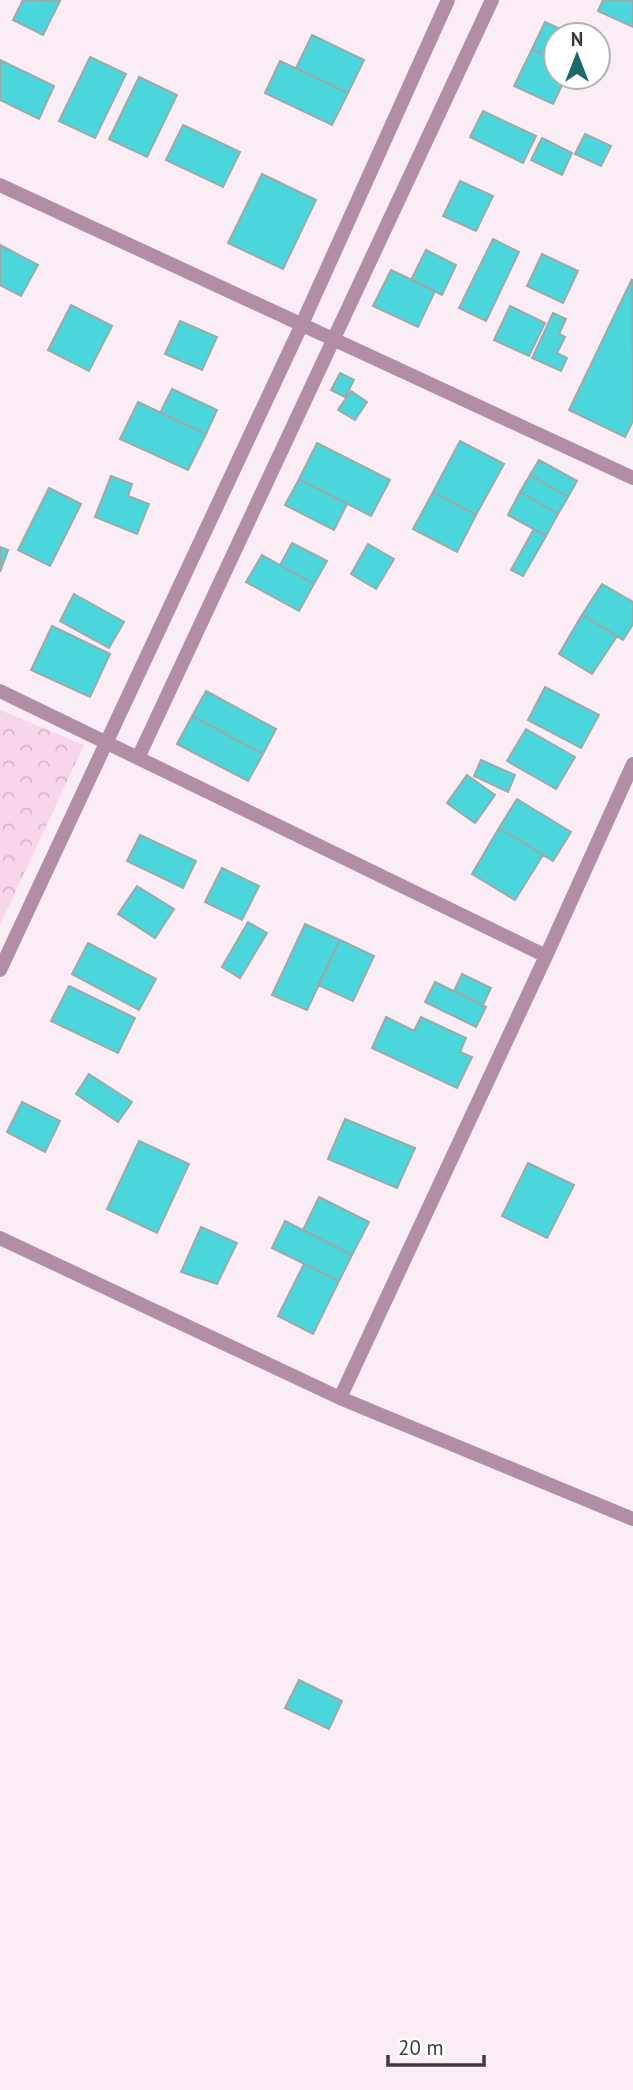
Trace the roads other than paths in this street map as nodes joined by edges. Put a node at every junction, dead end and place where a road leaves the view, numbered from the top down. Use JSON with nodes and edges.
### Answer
{"nodes":[{"id":1,"x":448,"y":0,"type":"edge"},
{"id":2,"x":492,"y":0,"type":"edge"},
{"id":3,"x":0,"y":185,"type":"edge"},
{"id":4,"x":302,"y":324,"type":"junction"},
{"id":5,"x":334,"y":339,"type":"junction"},
{"id":6,"x":633,"y":478,"type":"edge"},
{"id":7,"x":0,"y":691,"type":"edge"},
{"id":8,"x":104,"y":742,"type":"junction"},
{"id":9,"x":138,"y":758,"type":"junction"},
{"id":10,"x":633,"y":764,"type":"edge"},
{"id":11,"x":546,"y":956,"type":"junction"},
{"id":12,"x":0,"y":970,"type":"edge"},
{"id":13,"x":0,"y":1238,"type":"edge"},
{"id":14,"x":340,"y":1398,"type":"junction"},
{"id":15,"x":633,"y":1519,"type":"edge"}],
"edges":[{"from":1,"to":4,"type":"street"},
{"from":2,"to":5,"type":"street"},
{"from":3,"to":4,"type":"street"},
{"from":4,"to":5,"type":"street"},
{"from":4,"to":8,"type":"street"},
{"from":5,"to":6,"type":"street"},
{"from":5,"to":9,"type":"street"},
{"from":7,"to":8,"type":"street"},
{"from":8,"to":9,"type":"street"},
{"from":8,"to":12,"type":"street"},
{"from":9,"to":11,"type":"street"},
{"from":10,"to":11,"type":"street"},
{"from":11,"to":14,"type":"street"},
{"from":13,"to":14,"type":"street"},
{"from":14,"to":15,"type":"street"}]}
